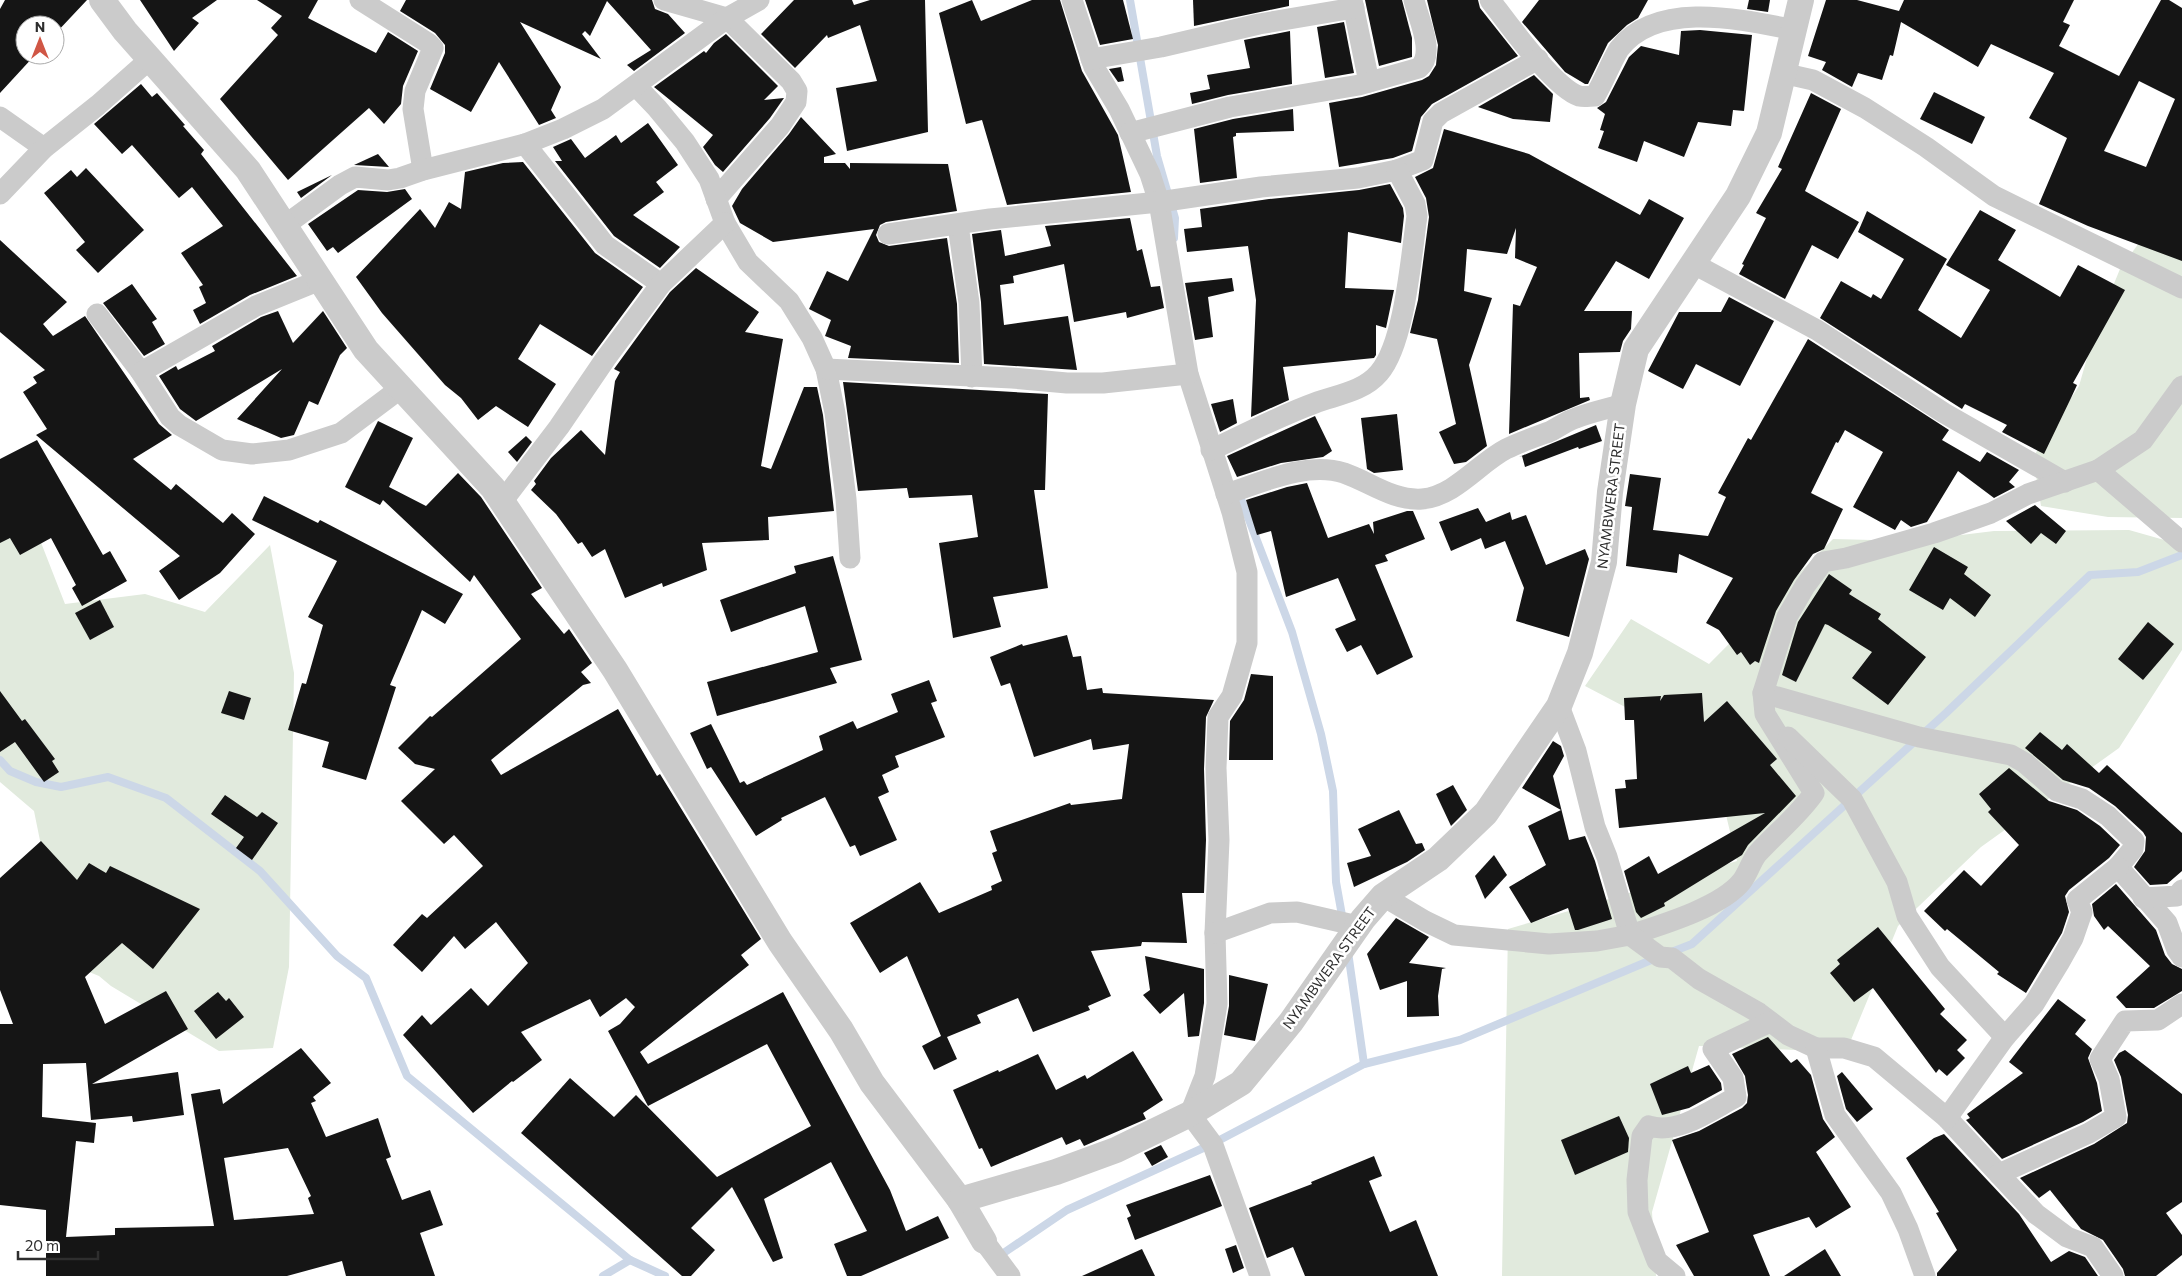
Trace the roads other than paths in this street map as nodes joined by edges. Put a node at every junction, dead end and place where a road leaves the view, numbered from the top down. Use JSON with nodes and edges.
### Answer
{"nodes":[{"id":1,"x":102,"y":0,"type":"edge"},
{"id":2,"x":360,"y":0,"type":"edge"},
{"id":3,"x":664,"y":0,"type":"edge"},
{"id":4,"x":759,"y":0,"type":"edge"},
{"id":5,"x":1072,"y":0,"type":"edge"},
{"id":6,"x":1414,"y":0,"type":"edge"},
{"id":7,"x":1490,"y":0,"type":"edge"},
{"id":8,"x":1801,"y":0,"type":"edge"},
{"id":9,"x":1353,"y":4,"type":"edge"},
{"id":10,"x":727,"y":18,"type":"junction"},
{"id":11,"x":1795,"y":30,"type":"junction"},
{"id":12,"x":150,"y":58,"type":"junction"},
{"id":13,"x":1091,"y":58,"type":"junction"},
{"id":14,"x":1538,"y":59,"type":"junction"},
{"id":15,"x":1782,"y":73,"type":"junction"},
{"id":16,"x":1370,"y":82,"type":"junction"},
{"id":17,"x":636,"y":86,"type":"junction"},
{"id":18,"x":0,"y":117,"type":"edge"},
{"id":19,"x":1130,"y":133,"type":"junction"},
{"id":20,"x":525,"y":144,"type":"junction"},
{"id":21,"x":44,"y":148,"type":"junction"},
{"id":22,"x":423,"y":170,"type":"junction"},
{"id":23,"x":1397,"y":170,"type":"junction"},
{"id":24,"x":0,"y":194,"type":"edge"},
{"id":25,"x":716,"y":199,"type":"junction"},
{"id":26,"x":1159,"y":202,"type":"junction"},
{"id":27,"x":726,"y":223,"type":"junction"},
{"id":28,"x":958,"y":225,"type":"junction"},
{"id":29,"x":284,"y":226,"type":"junction"},
{"id":30,"x":888,"y":234,"type":"dead end"},
{"id":31,"x":1692,"y":263,"type":"junction"},
{"id":32,"x":320,"y":280,"type":"junction"},
{"id":33,"x":661,"y":284,"type":"junction"},
{"id":34,"x":2182,"y":288,"type":"edge"},
{"id":35,"x":97,"y":314,"type":"dead end"},
{"id":36,"x":826,"y":369,"type":"junction"},
{"id":37,"x":141,"y":372,"type":"junction"},
{"id":38,"x":1188,"y":374,"type":"junction"},
{"id":39,"x":972,"y":377,"type":"junction"},
{"id":40,"x":2182,"y":386,"type":"edge"},
{"id":41,"x":401,"y":388,"type":"junction"},
{"id":42,"x":1623,"y":404,"type":"junction"},
{"id":43,"x":1211,"y":450,"type":"junction"},
{"id":44,"x":2098,"y":470,"type":"junction"},
{"id":45,"x":2065,"y":482,"type":"junction"},
{"id":46,"x":1226,"y":494,"type":"junction"},
{"id":47,"x":502,"y":502,"type":"junction"},
{"id":48,"x":2182,"y":542,"type":"edge"},
{"id":49,"x":850,"y":558,"type":"dead end"},
{"id":50,"x":1763,"y":693,"type":"junction"},
{"id":51,"x":1559,"y":706,"type":"junction"},
{"id":52,"x":1765,"y":714,"type":"junction"},
{"id":53,"x":2118,"y":867,"type":"junction"},
{"id":54,"x":2182,"y":890,"type":"edge"},
{"id":55,"x":1383,"y":896,"type":"junction"},
{"id":56,"x":2143,"y":898,"type":"junction"},
{"id":57,"x":1358,"y":926,"type":"junction"},
{"id":58,"x":1215,"y":933,"type":"junction"},
{"id":59,"x":1630,"y":935,"type":"junction"},
{"id":60,"x":2182,"y":957,"type":"edge"},
{"id":61,"x":2182,"y":1004,"type":"edge"},
{"id":62,"x":1770,"y":1022,"type":"junction"},
{"id":63,"x":2005,"y":1037,"type":"junction"},
{"id":64,"x":1816,"y":1048,"type":"junction"},
{"id":65,"x":1190,"y":1114,"type":"junction"},
{"id":66,"x":1947,"y":1118,"type":"junction"},
{"id":67,"x":1999,"y":1174,"type":"junction"},
{"id":68,"x":960,"y":1200,"type":"junction"},
{"id":69,"x":984,"y":1241,"type":"joint"},
{"id":70,"x":1010,"y":1276,"type":"edge"},
{"id":71,"x":1260,"y":1276,"type":"edge"},
{"id":72,"x":1675,"y":1276,"type":"edge"},
{"id":73,"x":1925,"y":1276,"type":"edge"},
{"id":74,"x":2113,"y":1276,"type":"edge"}],
"edges":[{"from":1,"to":12,"type":"street"},
{"from":2,"to":22,"type":"street"},
{"from":3,"to":10,"type":"street"},
{"from":4,"to":10,"type":"street"},
{"from":5,"to":13,"type":"street"},
{"from":6,"to":16,"type":"street"},
{"from":7,"to":14,"type":"street"},
{"from":8,"to":11,"type":"street","name":"NYAMBWERA STREET"},
{"from":9,"to":13,"type":"street"},
{"from":9,"to":16,"type":"street"},
{"from":10,"to":17,"type":"street"},
{"from":10,"to":25,"type":"street"},
{"from":11,"to":14,"type":"street"},
{"from":11,"to":15,"type":"street","name":"NYAMBWERA STREET"},
{"from":12,"to":21,"type":"street"},
{"from":12,"to":29,"type":"street"},
{"from":13,"to":19,"type":"street"},
{"from":14,"to":23,"type":"street"},
{"from":15,"to":31,"type":"street","name":"NYAMBWERA STREET"},
{"from":15,"to":34,"type":"street"},
{"from":16,"to":19,"type":"street"},
{"from":17,"to":20,"type":"street"},
{"from":17,"to":25,"type":"street"},
{"from":18,"to":21,"type":"street"},
{"from":19,"to":26,"type":"street"},
{"from":20,"to":22,"type":"street"},
{"from":20,"to":33,"type":"street"},
{"from":21,"to":24,"type":"street"},
{"from":22,"to":29,"type":"street"},
{"from":23,"to":26,"type":"street"},
{"from":23,"to":43,"type":"street"},
{"from":25,"to":27,"type":"street"},
{"from":26,"to":28,"type":"street"},
{"from":26,"to":38,"type":"street"},
{"from":27,"to":33,"type":"street"},
{"from":27,"to":36,"type":"street"},
{"from":28,"to":30,"type":"street"},
{"from":28,"to":39,"type":"street"},
{"from":29,"to":32,"type":"street"},
{"from":31,"to":42,"type":"street","name":"NYAMBWERA STREET"},
{"from":31,"to":45,"type":"street"},
{"from":32,"to":37,"type":"street"},
{"from":32,"to":41,"type":"street"},
{"from":33,"to":47,"type":"street"},
{"from":35,"to":37,"type":"street"},
{"from":36,"to":39,"type":"street"},
{"from":36,"to":49,"type":"street"},
{"from":37,"to":41,"type":"street"},
{"from":38,"to":39,"type":"street"},
{"from":38,"to":43,"type":"street"},
{"from":40,"to":44,"type":"street"},
{"from":41,"to":47,"type":"street"},
{"from":42,"to":46,"type":"street"},
{"from":42,"to":51,"type":"street","name":"NYAMBWERA STREET"},
{"from":43,"to":46,"type":"street"},
{"from":44,"to":45,"type":"street"},
{"from":44,"to":48,"type":"street"},
{"from":45,"to":50,"type":"street"},
{"from":46,"to":58,"type":"street"},
{"from":47,"to":68,"type":"street"},
{"from":50,"to":52,"type":"street"},
{"from":50,"to":53,"type":"street"},
{"from":51,"to":55,"type":"street","name":"NYAMBWERA STREET"},
{"from":51,"to":59,"type":"street"},
{"from":52,"to":59,"type":"street"},
{"from":52,"to":63,"type":"street"},
{"from":53,"to":56,"type":"street"},
{"from":53,"to":63,"type":"street"},
{"from":54,"to":56,"type":"street"},
{"from":55,"to":57,"type":"street","name":"NYAMBWERA STREET"},
{"from":55,"to":59,"type":"street"},
{"from":56,"to":60,"type":"street"},
{"from":57,"to":58,"type":"street"},
{"from":57,"to":65,"type":"street","name":"NYAMBWERA STREET"},
{"from":58,"to":65,"type":"street"},
{"from":59,"to":62,"type":"street"},
{"from":61,"to":67,"type":"street"},
{"from":62,"to":64,"type":"street"},
{"from":62,"to":72,"type":"street"},
{"from":63,"to":66,"type":"street"},
{"from":64,"to":66,"type":"street"},
{"from":64,"to":73,"type":"street"},
{"from":65,"to":68,"type":"street","name":"NYAMBWERA STREET"},
{"from":65,"to":71,"type":"street"},
{"from":66,"to":67,"type":"street"},
{"from":67,"to":74,"type":"street"},
{"from":68,"to":69,"type":"street"},
{"from":69,"to":70,"type":"street"}]}
